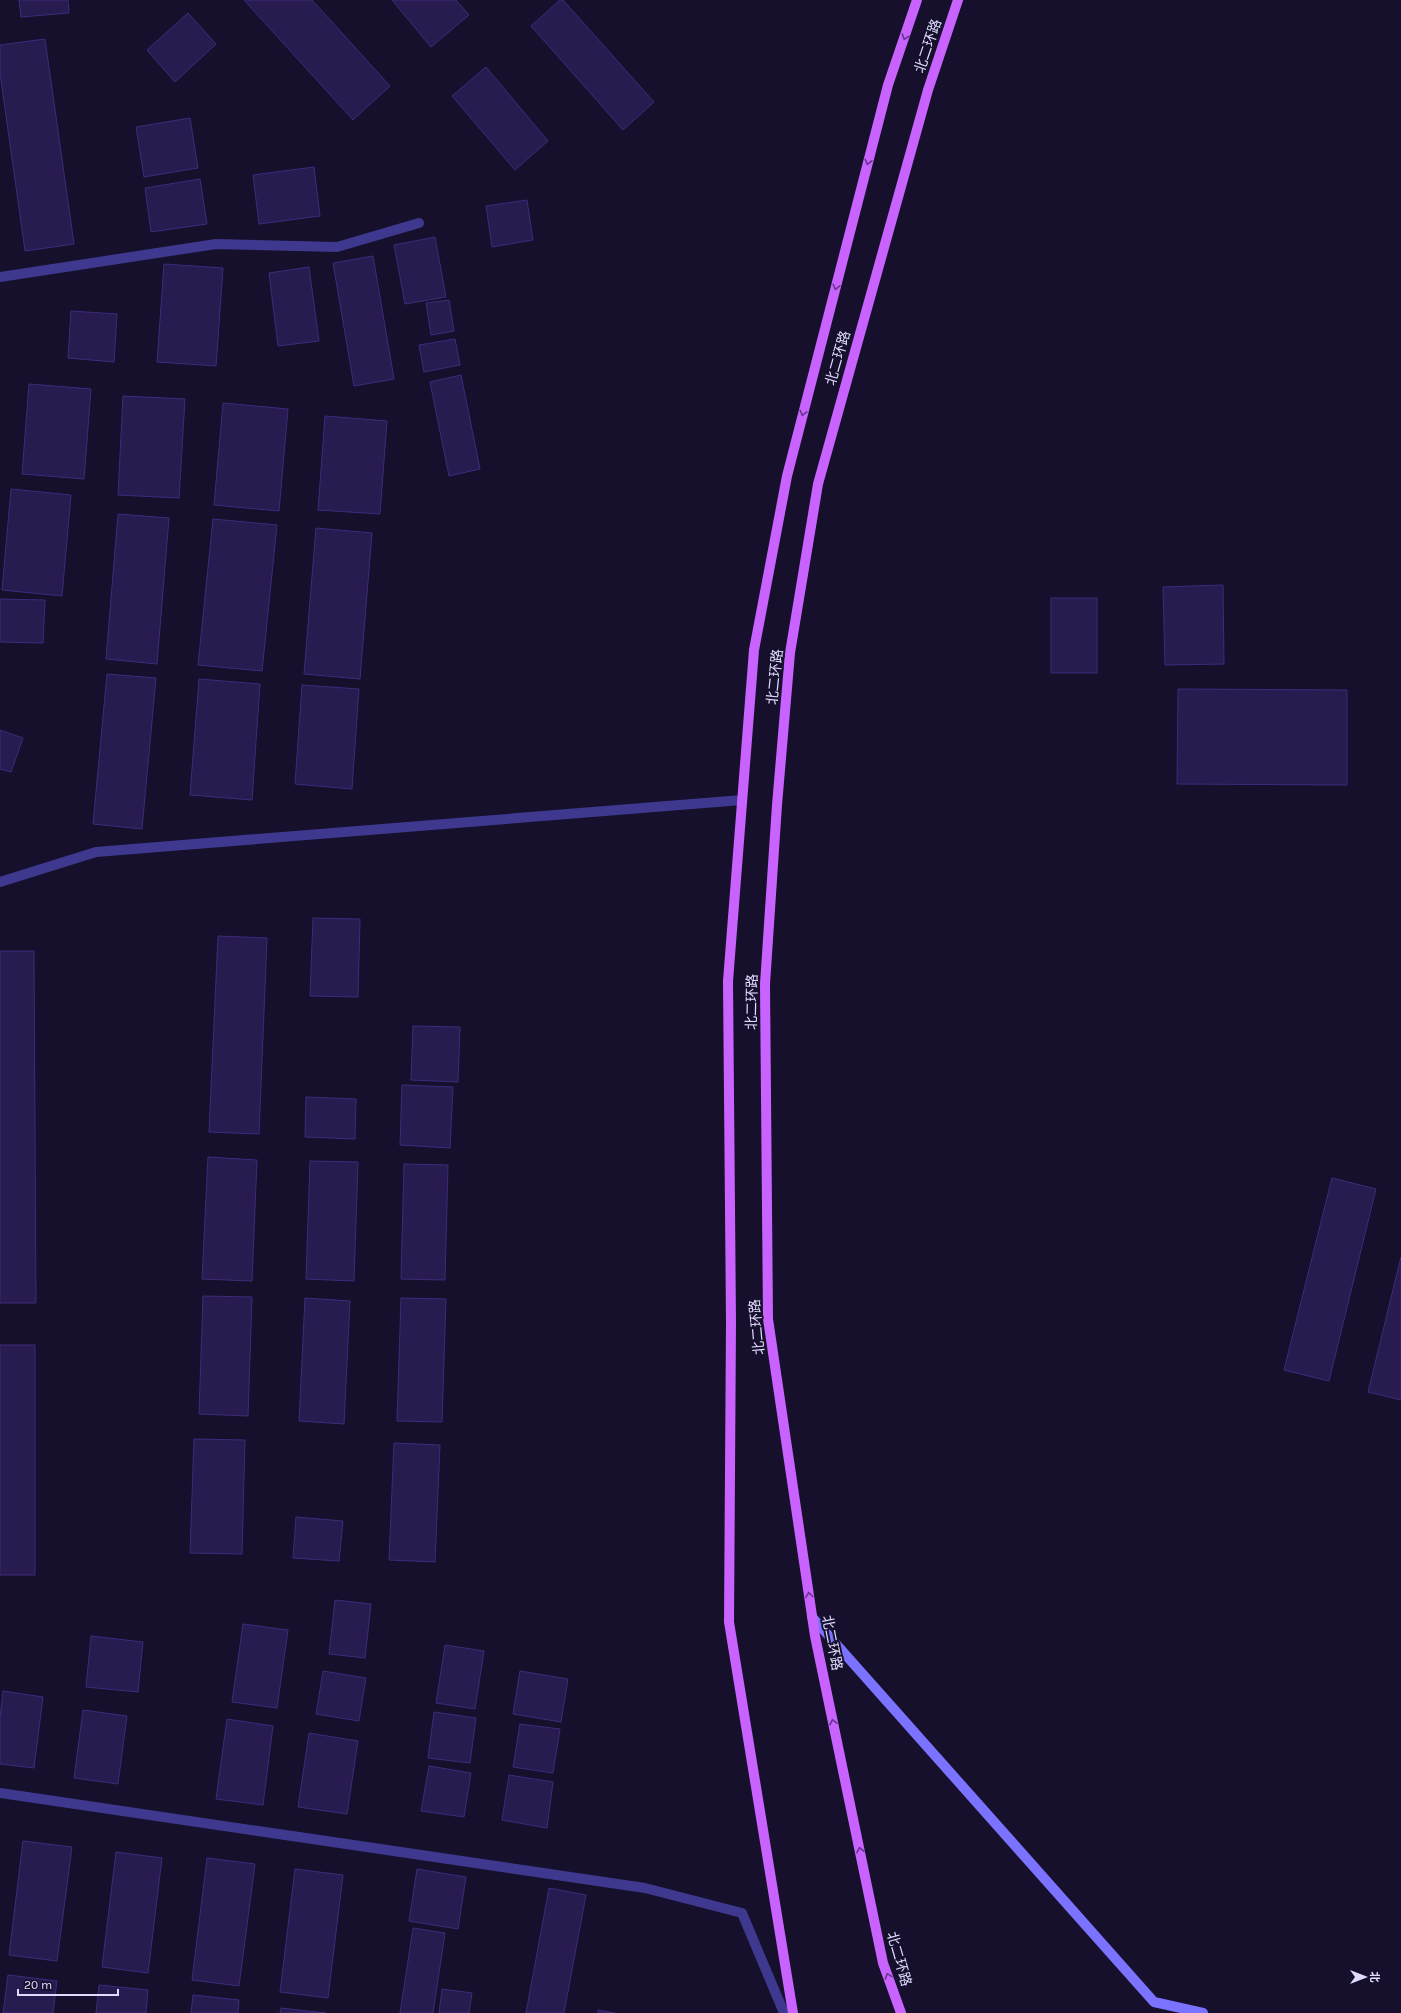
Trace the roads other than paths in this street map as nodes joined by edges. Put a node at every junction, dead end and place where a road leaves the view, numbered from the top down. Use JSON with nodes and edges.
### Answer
{"nodes":[{"id":1,"x":917,"y":0,"type":"edge"},
{"id":2,"x":958,"y":0,"type":"edge"},
{"id":3,"x":419,"y":222,"type":"dead end"},
{"id":4,"x":0,"y":277,"type":"edge"},
{"id":5,"x":742,"y":800,"type":"junction"},
{"id":6,"x":0,"y":882,"type":"edge"},
{"id":7,"x":812,"y":1617,"type":"junction"},
{"id":8,"x":0,"y":1792,"type":"edge"},
{"id":9,"x":784,"y":2013,"type":"edge"},
{"id":10,"x":793,"y":2013,"type":"edge"},
{"id":11,"x":901,"y":2013,"type":"edge"},
{"id":12,"x":1203,"y":2013,"type":"edge"}],
"edges":[{"from":1,"to":5,"type":"main road","name":"北二环路","one_way":true},
{"from":7,"to":2,"type":"main road","name":"北二环路","one_way":true},
{"from":3,"to":4,"type":"street"},
{"from":5,"to":6,"type":"street"},
{"from":5,"to":10,"type":"main road","name":"北二环路"},
{"from":11,"to":7,"type":"main road","name":"北二环路","one_way":true},
{"from":7,"to":12,"type":"street"},
{"from":8,"to":9,"type":"street"}]}
